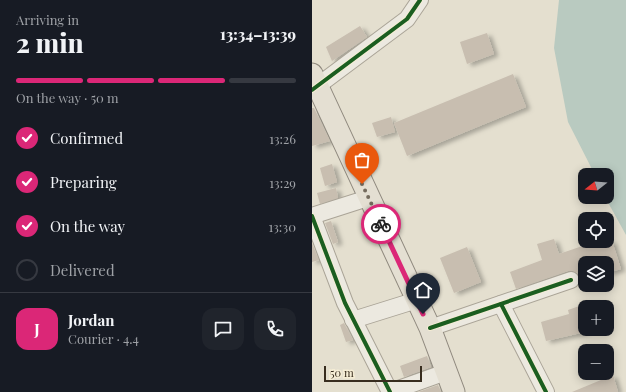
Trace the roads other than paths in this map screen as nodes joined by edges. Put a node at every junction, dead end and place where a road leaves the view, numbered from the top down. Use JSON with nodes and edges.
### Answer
{"nodes":[{"id":1,"x":420,"y":0,"type":"edge"},
{"id":2,"x":314,"y":83,"type":"edge"},
{"id":3,"x":368,"y":198,"type":"junction"},
{"id":4,"x":312,"y":216,"type":"edge"},
{"id":5,"x":571,"y":280,"type":"dead end"},
{"id":6,"x":417,"y":300,"type":"junction"},
{"id":7,"x":501,"y":304,"type":"junction"},
{"id":8,"x":353,"y":320,"type":"junction"},
{"id":9,"x":430,"y":328,"type":"junction"},
{"id":10,"x":446,"y":372,"type":"junction"},
{"id":11,"x":390,"y":392,"type":"edge"},
{"id":12,"x":454,"y":392,"type":"edge"},
{"id":13,"x":546,"y":392,"type":"edge"}],
"edges":[{"from":1,"to":2,"type":"street"},
{"from":2,"to":3,"type":"main road"},
{"from":3,"to":4,"type":"street"},
{"from":3,"to":6,"type":"main road"},
{"from":4,"to":8,"type":"street"},
{"from":5,"to":7,"type":"street"},
{"from":6,"to":8,"type":"street"},
{"from":6,"to":9,"type":"main road"},
{"from":7,"to":9,"type":"street"},
{"from":7,"to":13,"type":"street"},
{"from":8,"to":11,"type":"street"},
{"from":9,"to":10,"type":"main road"},
{"from":10,"to":11,"type":"street"},
{"from":10,"to":12,"type":"main road"}]}
